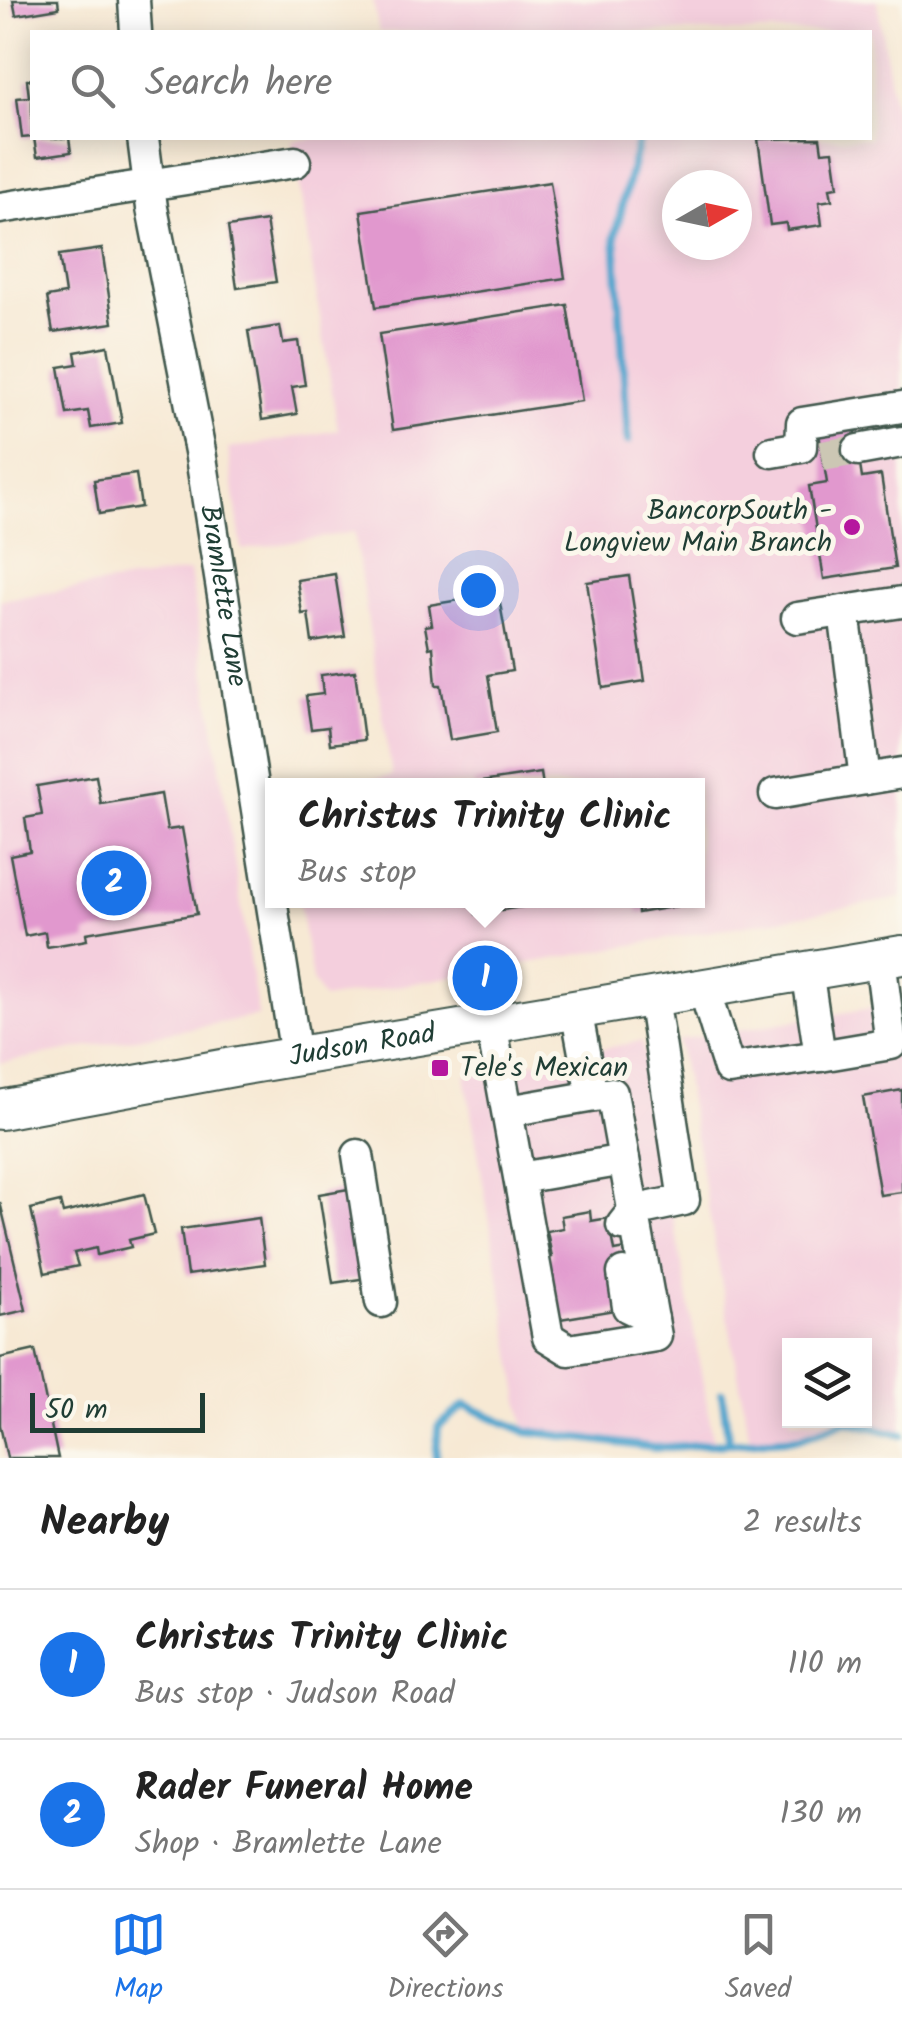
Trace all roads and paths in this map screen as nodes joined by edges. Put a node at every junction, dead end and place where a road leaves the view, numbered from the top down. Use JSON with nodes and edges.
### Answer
{"nodes":[{"id":1,"x":134,"y":0,"type":"edge"},
{"id":2,"x":136,"y":30,"type":"edge"},
{"id":3,"x":143,"y":140,"type":"edge"},
{"id":4,"x":295,"y":162,"type":"dead end"},
{"id":5,"x":148,"y":185,"type":"junction"},
{"id":6,"x":0,"y":208,"type":"edge"},
{"id":7,"x":902,"y":406,"type":"edge"},
{"id":8,"x":902,"y":442,"type":"edge"},
{"id":9,"x":858,"y":450,"type":"tunnel mouth"},
{"id":10,"x":798,"y":451,"type":"dead end"},
{"id":11,"x":902,"y":602,"type":"edge"},
{"id":12,"x":844,"y":611,"type":"junction"},
{"id":13,"x":797,"y":618,"type":"dead end"},
{"id":14,"x":902,"y":773,"type":"edge"},
{"id":15,"x":865,"y":779,"type":"junction"},
{"id":16,"x":775,"y":794,"type":"dead end"},
{"id":17,"x":265,"y":861,"type":"edge"},
{"id":18,"x":272,"y":908,"type":"edge"},
{"id":19,"x":891,"y":957,"type":"edge"},
{"id":20,"x":807,"y":970,"type":"junction"},
{"id":21,"x":704,"y":989,"type":"junction"},
{"id":22,"x":653,"y":997,"type":"junction"},
{"id":23,"x":576,"y":1009,"type":"junction"},
{"id":24,"x":490,"y":1023,"type":"junction"},
{"id":25,"x":896,"y":1043,"type":"edge"},
{"id":26,"x":296,"y":1056,"type":"junction"},
{"id":27,"x":820,"y":1056,"type":"junction"},
{"id":28,"x":592,"y":1096,"type":"junction"},
{"id":29,"x":0,"y":1110,"type":"edge"},
{"id":30,"x":508,"y":1111,"type":"junction"},
{"id":31,"x":358,"y":1155,"type":"dead end"},
{"id":32,"x":624,"y":1160,"type":"junction"},
{"id":33,"x":520,"y":1178,"type":"junction"},
{"id":34,"x":633,"y":1211,"type":"junction"},
{"id":35,"x":381,"y":1302,"type":"dead end"},
{"id":36,"x":652,"y":1319,"type":"junction"}],
"edges":[{"from":1,"to":2,"type":"street"},
{"from":3,"to":5,"type":"street","name":"Bramlette Lane"},
{"from":4,"to":5,"type":"street"},
{"from":5,"to":6,"type":"street"},
{"from":5,"to":17,"type":"street","name":"Bramlette Lane"},
{"from":7,"to":10,"type":"street"},
{"from":8,"to":9,"type":"street"},
{"from":11,"to":12,"type":"street"},
{"from":12,"to":13,"type":"street"},
{"from":12,"to":15,"type":"street"},
{"from":14,"to":15,"type":"street"},
{"from":15,"to":16,"type":"street"},
{"from":18,"to":26,"type":"street","name":"Bramlette Lane"},
{"from":19,"to":20,"type":"main road","name":"Judson Road"},
{"from":19,"to":25,"type":"street"},
{"from":20,"to":21,"type":"main road","name":"Judson Road"},
{"from":20,"to":27,"type":"street"},
{"from":21,"to":22,"type":"main road","name":"Judson Road"},
{"from":21,"to":27,"type":"street"},
{"from":22,"to":23,"type":"main road","name":"Judson Road"},
{"from":22,"to":34,"type":"street"},
{"from":23,"to":24,"type":"main road","name":"Judson Road"},
{"from":23,"to":28,"type":"street"},
{"from":24,"to":26,"type":"main road","name":"Judson Road"},
{"from":24,"to":30,"type":"street"},
{"from":25,"to":27,"type":"street"},
{"from":26,"to":29,"type":"main road","name":"Judson Road"},
{"from":28,"to":30,"type":"street"},
{"from":28,"to":32,"type":"street"},
{"from":30,"to":33,"type":"street"},
{"from":31,"to":35,"type":"street"},
{"from":32,"to":33,"type":"street"},
{"from":32,"to":34,"type":"street"},
{"from":33,"to":36,"type":"street"},
{"from":34,"to":36,"type":"street"},
{"from":34,"to":36,"type":"street"}]}
